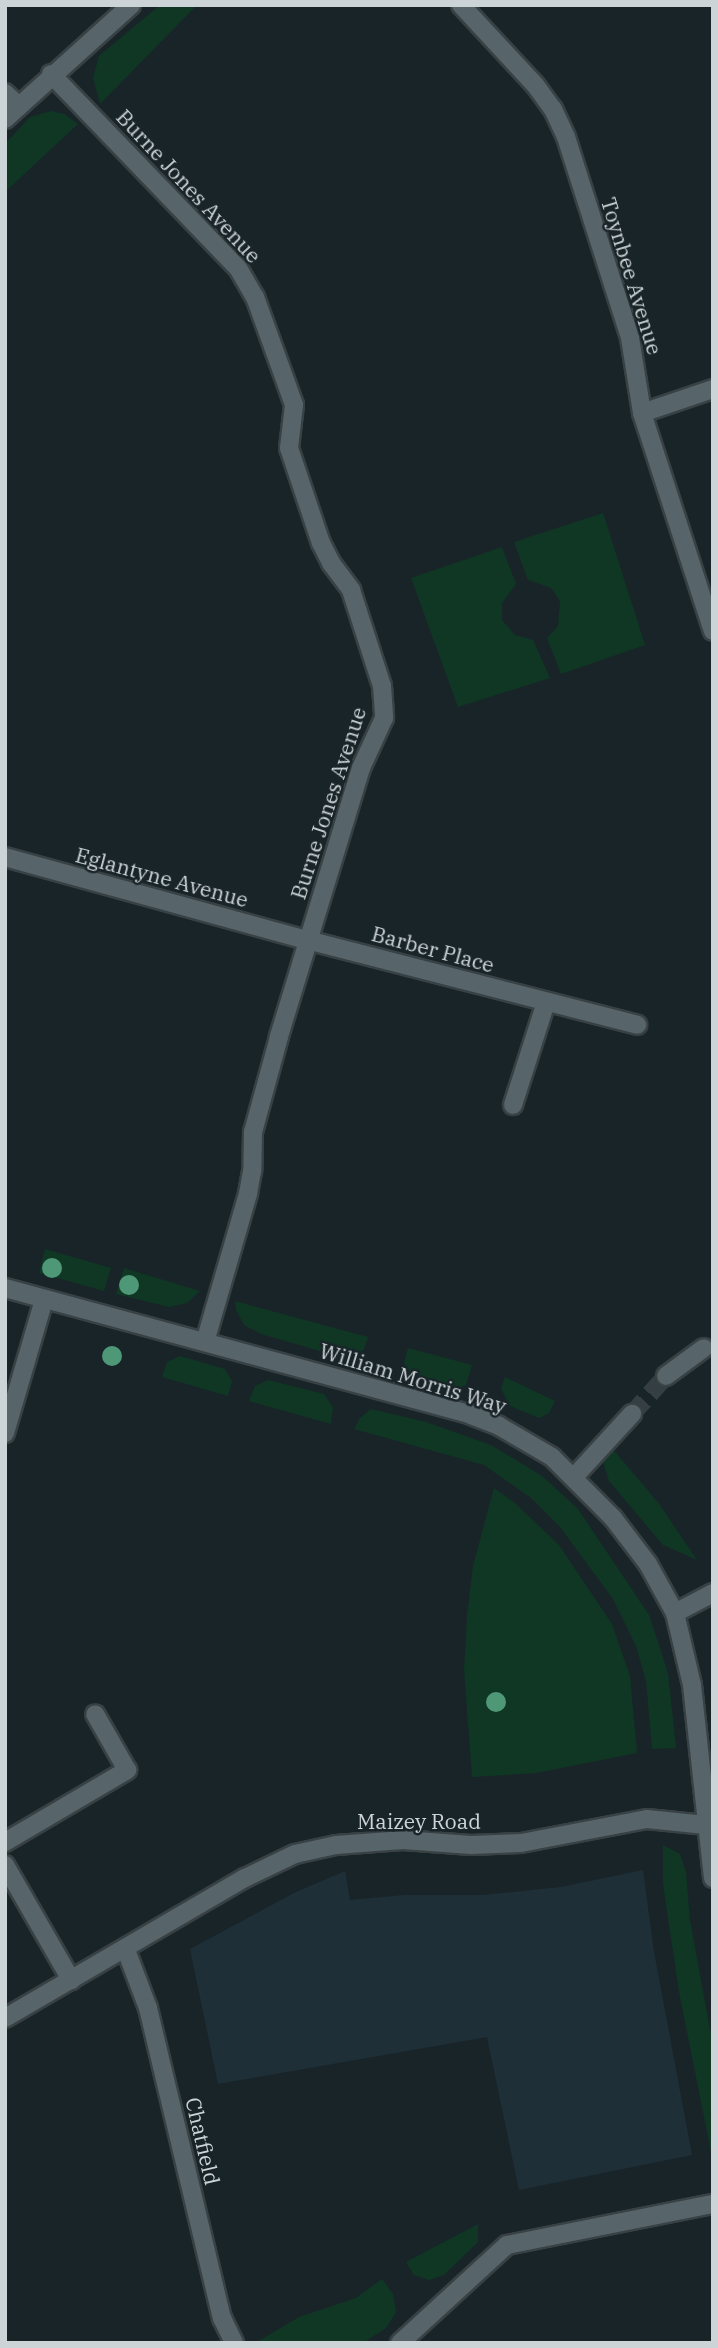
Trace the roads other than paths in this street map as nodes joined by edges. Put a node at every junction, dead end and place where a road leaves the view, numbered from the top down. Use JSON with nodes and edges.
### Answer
{"nodes":[{"id":1,"x":131,"y":5,"type":"edge"},
{"id":2,"x":461,"y":5,"type":"edge"},
{"id":3,"x":51,"y":74,"type":"junction"},
{"id":4,"x":12,"y":99,"type":"edge"},
{"id":5,"x":5,"y":119,"type":"edge"},
{"id":6,"x":713,"y":389,"type":"edge"},
{"id":7,"x":642,"y":413,"type":"junction"},
{"id":8,"x":713,"y":631,"type":"edge"},
{"id":9,"x":5,"y":858,"type":"edge"},
{"id":10,"x":307,"y":940,"type":"junction"},
{"id":11,"x":546,"y":1002,"type":"junction"},
{"id":12,"x":637,"y":1025,"type":"dead end"},
{"id":13,"x":513,"y":1105,"type":"dead end"},
{"id":14,"x":5,"y":1288,"type":"edge"},
{"id":15,"x":44,"y":1300,"type":"junction"},
{"id":16,"x":205,"y":1342,"type":"junction"},
{"id":17,"x":704,"y":1348,"type":"dead end"},
{"id":18,"x":666,"y":1376,"type":"tunnel mouth"},
{"id":19,"x":632,"y":1414,"type":"tunnel mouth"},
{"id":20,"x":5,"y":1433,"type":"edge"},
{"id":21,"x":575,"y":1476,"type":"junction"},
{"id":22,"x":713,"y":1593,"type":"edge"},
{"id":23,"x":675,"y":1613,"type":"junction"},
{"id":24,"x":95,"y":1714,"type":"dead end"},
{"id":25,"x":706,"y":1825,"type":"junction"},
{"id":26,"x":5,"y":1842,"type":"edge"},
{"id":27,"x":5,"y":1865,"type":"edge"},
{"id":28,"x":713,"y":1878,"type":"edge"},
{"id":29,"x":127,"y":1950,"type":"junction"},
{"id":30,"x":71,"y":1980,"type":"junction"},
{"id":31,"x":5,"y":2018,"type":"edge"},
{"id":32,"x":713,"y":2203,"type":"edge"},
{"id":33,"x":234,"y":2343,"type":"edge"},
{"id":34,"x":400,"y":2343,"type":"edge"}],
"edges":[{"from":1,"to":3,"type":"street"},
{"from":2,"to":7,"type":"street","name":"Toynbee Avenue"},
{"from":3,"to":4,"type":"street"},
{"from":3,"to":10,"type":"street","name":"Burne Jones Avenue"},
{"from":4,"to":5,"type":"street"},
{"from":6,"to":7,"type":"street"},
{"from":7,"to":8,"type":"street","name":"Toynbee Avenue"},
{"from":9,"to":10,"type":"street","name":"Eglantyne Avenue"},
{"from":10,"to":11,"type":"street","name":"Barber Place"},
{"from":10,"to":16,"type":"street","name":"Burne Jones Avenue"},
{"from":11,"to":12,"type":"street","name":"Barber Place"},
{"from":11,"to":13,"type":"street"},
{"from":14,"to":15,"type":"street","name":"William Morris Way"},
{"from":15,"to":16,"type":"street","name":"William Morris Way"},
{"from":15,"to":20,"type":"street"},
{"from":16,"to":21,"type":"street","name":"William Morris Way"},
{"from":17,"to":18,"type":"street"},
{"from":19,"to":21,"type":"street"},
{"from":21,"to":23,"type":"street","name":"William Morris Way"},
{"from":22,"to":23,"type":"street"},
{"from":23,"to":25,"type":"street","name":"William Morris Way"},
{"from":24,"to":26,"type":"street"},
{"from":25,"to":28,"type":"street","name":"William Morris Way"},
{"from":25,"to":29,"type":"street","name":"Maizey Road"},
{"from":27,"to":30,"type":"street"},
{"from":29,"to":30,"type":"street","name":"Maizey Road"},
{"from":29,"to":33,"type":"street","name":"Chatfield"},
{"from":30,"to":31,"type":"street","name":"Maizey Road"},
{"from":32,"to":34,"type":"street"}]}
